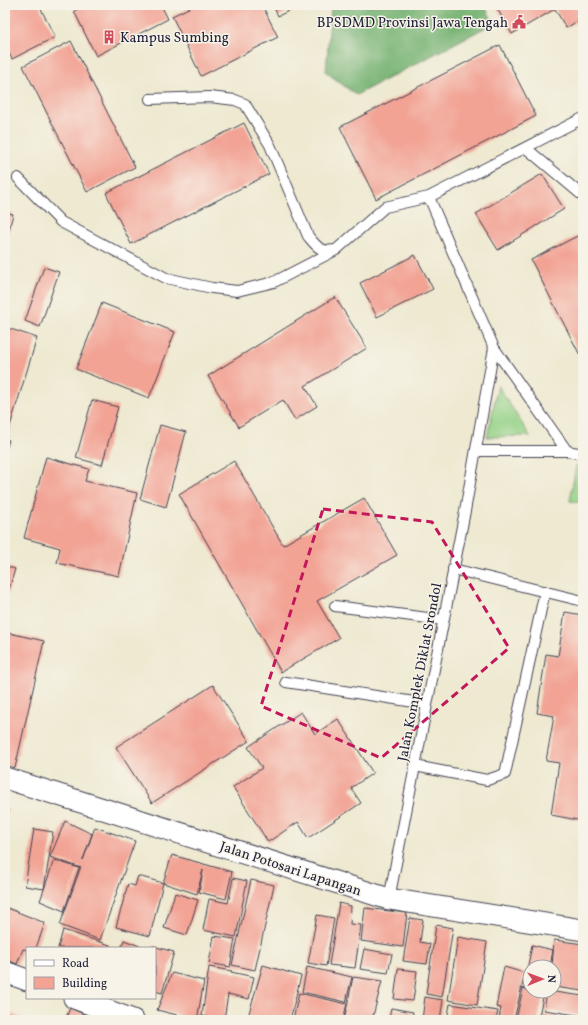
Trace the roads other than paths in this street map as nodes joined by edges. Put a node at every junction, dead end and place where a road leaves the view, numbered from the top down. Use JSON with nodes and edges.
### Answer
{"nodes":[{"id":1,"x":150,"y":100,"type":"dead end"},
{"id":2,"x":583,"y":118,"type":"edge"},
{"id":3,"x":526,"y":148,"type":"junction"},
{"id":4,"x":18,"y":178,"type":"dead end"},
{"id":5,"x":583,"y":196,"type":"edge"},
{"id":6,"x":428,"y":197,"type":"junction"},
{"id":7,"x":336,"y":250,"type":"junction"},
{"id":8,"x":494,"y":348,"type":"junction"},
{"id":9,"x":476,"y":451,"type":"junction"},
{"id":10,"x":567,"y":451,"type":"junction"},
{"id":11,"x":583,"y":454,"type":"edge"},
{"id":12,"x":453,"y":569,"type":"junction"},
{"id":13,"x":545,"y":591,"type":"junction"},
{"id":14,"x":583,"y":601,"type":"edge"},
{"id":15,"x":335,"y":606,"type":"dead end"},
{"id":16,"x":443,"y":620,"type":"junction"},
{"id":17,"x":286,"y":682,"type":"dead end"},
{"id":18,"x":427,"y":704,"type":"junction"},
{"id":19,"x":415,"y":766,"type":"junction"},
{"id":20,"x":5,"y":778,"type":"edge"},
{"id":21,"x":389,"y":899,"type":"junction"},
{"id":22,"x":583,"y":930,"type":"edge"},
{"id":23,"x":5,"y":972,"type":"edge"},
{"id":24,"x":26,"y":980,"type":"edge"},
{"id":25,"x":77,"y":999,"type":"edge"},
{"id":26,"x":133,"y":1020,"type":"edge"}],
"edges":[{"from":1,"to":7,"type":"lane"},
{"from":2,"to":3,"type":"lane"},
{"from":3,"to":5,"type":"lane"},
{"from":3,"to":6,"type":"lane"},
{"from":4,"to":7,"type":"lane"},
{"from":6,"to":7,"type":"lane"},
{"from":6,"to":8,"type":"lane"},
{"from":8,"to":9,"type":"lane","name":"Jalan Komplek Diklat Srondol"},
{"from":8,"to":10,"type":"lane"},
{"from":9,"to":10,"type":"lane"},
{"from":9,"to":12,"type":"lane","name":"Jalan Komplek Diklat Srondol"},
{"from":10,"to":11,"type":"lane"},
{"from":12,"to":13,"type":"lane"},
{"from":12,"to":16,"type":"lane","name":"Jalan Komplek Diklat Srondol"},
{"from":13,"to":14,"type":"lane"},
{"from":13,"to":19,"type":"lane"},
{"from":15,"to":16,"type":"lane"},
{"from":16,"to":18,"type":"lane","name":"Jalan Komplek Diklat Srondol"},
{"from":17,"to":18,"type":"lane"},
{"from":18,"to":19,"type":"lane","name":"Jalan Komplek Diklat Srondol"},
{"from":19,"to":21,"type":"lane","name":"Jalan Komplek Diklat Srondol"},
{"from":20,"to":21,"type":"street","name":"Jalan Potosari Lapangan"},
{"from":21,"to":22,"type":"street","name":"Jalan Potosari Lapangan"},
{"from":23,"to":24,"type":"street"},
{"from":25,"to":26,"type":"street"}]}
